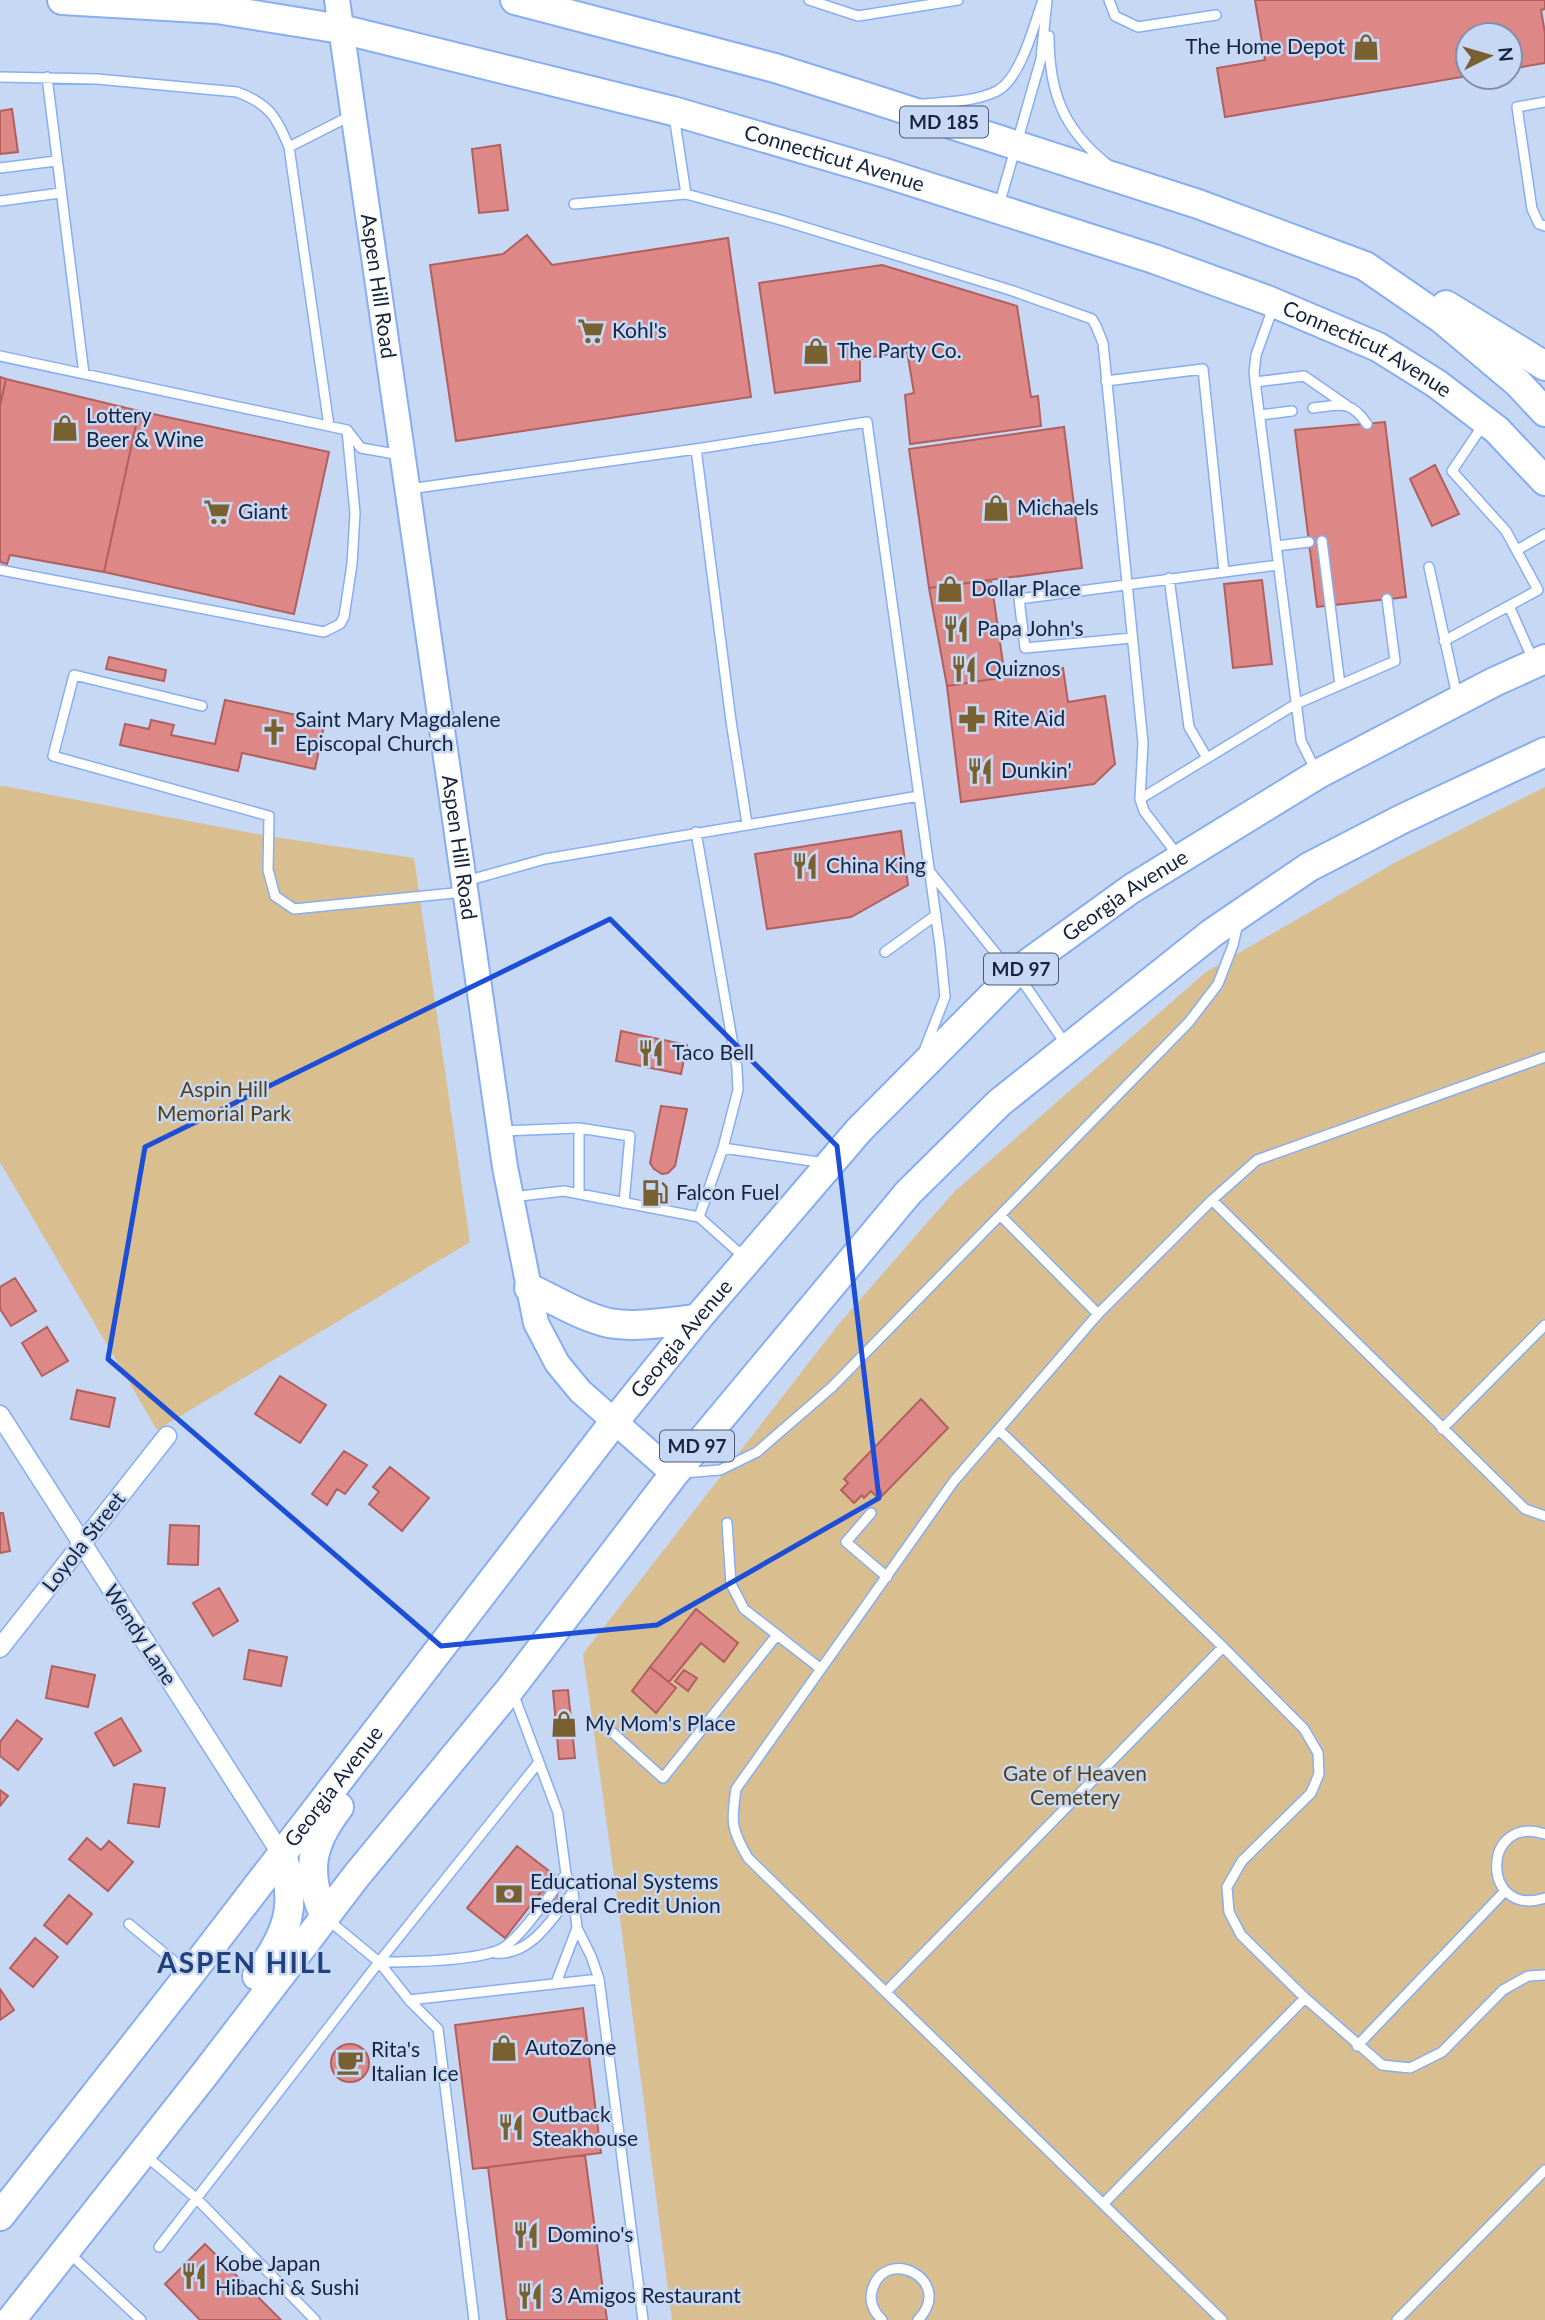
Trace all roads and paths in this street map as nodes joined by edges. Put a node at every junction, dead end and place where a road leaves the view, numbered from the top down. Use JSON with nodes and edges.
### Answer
{"nodes":[{"id":1,"x":62,"y":0,"type":"edge"},
{"id":2,"x":337,"y":0,"type":"edge"},
{"id":3,"x":515,"y":0,"type":"edge"},
{"id":4,"x":809,"y":0,"type":"edge"},
{"id":5,"x":958,"y":0,"type":"edge"},
{"id":6,"x":1046,"y":0,"type":"edge"},
{"id":7,"x":1108,"y":0,"type":"edge"},
{"id":8,"x":1216,"y":15,"type":"dead end"},
{"id":9,"x":341,"y":29,"type":"junction"},
{"id":10,"x":0,"y":77,"type":"edge"},
{"id":11,"x":47,"y":77,"type":"junction"},
{"id":12,"x":1545,"y":102,"type":"edge"},
{"id":13,"x":896,"y":106,"type":"junction"},
{"id":14,"x":673,"y":111,"type":"junction"},
{"id":15,"x":354,"y":114,"type":"junction"},
{"id":16,"x":1017,"y":146,"type":"junction"},
{"id":17,"x":289,"y":147,"type":"junction"},
{"id":18,"x":56,"y":161,"type":"junction"},
{"id":19,"x":0,"y":167,"type":"edge"},
{"id":20,"x":1127,"y":181,"type":"junction"},
{"id":21,"x":60,"y":193,"type":"junction"},
{"id":22,"x":685,"y":194,"type":"junction"},
{"id":23,"x":0,"y":201,"type":"edge"},
{"id":24,"x":574,"y":204,"type":"dead end"},
{"id":25,"x":998,"y":208,"type":"junction"},
{"id":26,"x":1545,"y":226,"type":"edge"},
{"id":27,"x":1365,"y":266,"type":"junction"},
{"id":28,"x":1275,"y":303,"type":"junction"},
{"id":29,"x":0,"y":356,"type":"edge"},
{"id":30,"x":1545,"y":366,"type":"edge"},
{"id":31,"x":84,"y":374,"type":"junction"},
{"id":32,"x":1106,"y":381,"type":"junction"},
{"id":33,"x":1255,"y":382,"type":"junction"},
{"id":34,"x":1346,"y":405,"type":"junction"},
{"id":35,"x":1313,"y":408,"type":"dead end"},
{"id":36,"x":1292,"y":411,"type":"dead end"},
{"id":37,"x":1545,"y":412,"type":"edge"},
{"id":38,"x":1259,"y":415,"type":"junction"},
{"id":39,"x":1485,"y":421,"type":"junction"},
{"id":40,"x":1367,"y":424,"type":"dead end"},
{"id":41,"x":329,"y":426,"type":"junction"},
{"id":42,"x":347,"y":430,"type":"junction"},
{"id":43,"x":696,"y":449,"type":"junction"},
{"id":44,"x":404,"y":456,"type":"junction"},
{"id":45,"x":1545,"y":481,"type":"edge"},
{"id":46,"x":407,"y":489,"type":"junction"},
{"id":47,"x":1545,"y":534,"type":"edge"},
{"id":48,"x":1322,"y":541,"type":"dead end"},
{"id":49,"x":1309,"y":542,"type":"dead end"},
{"id":50,"x":1276,"y":546,"type":"junction"},
{"id":51,"x":1517,"y":550,"type":"junction"},
{"id":52,"x":1278,"y":565,"type":"junction"},
{"id":53,"x":1429,"y":567,"type":"dead end"},
{"id":54,"x":0,"y":570,"type":"edge"},
{"id":55,"x":1224,"y":572,"type":"junction"},
{"id":56,"x":1169,"y":578,"type":"junction"},
{"id":57,"x":1127,"y":583,"type":"junction"},
{"id":58,"x":1387,"y":599,"type":"dead end"},
{"id":59,"x":1509,"y":606,"type":"junction"},
{"id":60,"x":1132,"y":638,"type":"junction"},
{"id":61,"x":1444,"y":641,"type":"junction"},
{"id":62,"x":1540,"y":662,"type":"edge"},
{"id":63,"x":1340,"y":685,"type":"junction"},
{"id":64,"x":1458,"y":701,"type":"junction"},
{"id":65,"x":1296,"y":704,"type":"junction"},
{"id":66,"x":202,"y":706,"type":"dead end"},
{"id":67,"x":1545,"y":752,"type":"edge"},
{"id":68,"x":1207,"y":758,"type":"junction"},
{"id":69,"x":1318,"y":774,"type":"junction"},
{"id":70,"x":919,"y":796,"type":"junction"},
{"id":71,"x":1140,"y":799,"type":"junction"},
{"id":72,"x":747,"y":824,"type":"junction"},
{"id":73,"x":696,"y":832,"type":"junction"},
{"id":74,"x":1180,"y":858,"type":"junction"},
{"id":75,"x":930,"y":872,"type":"junction"},
{"id":76,"x":465,"y":887,"type":"junction"},
{"id":77,"x":1240,"y":914,"type":"junction"},
{"id":78,"x":936,"y":915,"type":"junction"},
{"id":79,"x":885,"y":952,"type":"dead end"},
{"id":80,"x":1016,"y":972,"type":"junction"},
{"id":81,"x":1068,"y":1048,"type":"junction"},
{"id":82,"x":1545,"y":1057,"type":"edge"},
{"id":83,"x":914,"y":1075,"type":"junction"},
{"id":84,"x":579,"y":1128,"type":"junction"},
{"id":85,"x":500,"y":1131,"type":"junction"},
{"id":86,"x":723,"y":1147,"type":"junction"},
{"id":87,"x":830,"y":1164,"type":"junction"},
{"id":88,"x":579,"y":1194,"type":"junction"},
{"id":89,"x":511,"y":1198,"type":"junction"},
{"id":90,"x":1212,"y":1200,"type":"junction"},
{"id":91,"x":624,"y":1203,"type":"junction"},
{"id":92,"x":1001,"y":1216,"type":"junction"},
{"id":93,"x":699,"y":1217,"type":"junction"},
{"id":94,"x":748,"y":1260,"type":"junction"},
{"id":95,"x":529,"y":1288,"type":"junction"},
{"id":96,"x":1098,"y":1314,"type":"junction"},
{"id":97,"x":696,"y":1319,"type":"junction"},
{"id":98,"x":1545,"y":1325,"type":"edge"},
{"id":99,"x":0,"y":1415,"type":"edge"},
{"id":100,"x":614,"y":1422,"type":"junction"},
{"id":101,"x":1442,"y":1429,"type":"junction"},
{"id":102,"x":999,"y":1430,"type":"junction"},
{"id":103,"x":167,"y":1436,"type":"dead end"},
{"id":104,"x":674,"y":1474,"type":"junction"},
{"id":105,"x":871,"y":1513,"type":"dead end"},
{"id":106,"x":1545,"y":1516,"type":"edge"},
{"id":107,"x":727,"y":1524,"type":"dead end"},
{"id":108,"x":82,"y":1546,"type":"junction"},
{"id":109,"x":887,"y":1577,"type":"junction"},
{"id":110,"x":777,"y":1634,"type":"junction"},
{"id":111,"x":1223,"y":1647,"type":"junction"},
{"id":112,"x":0,"y":1648,"type":"edge"},
{"id":113,"x":821,"y":1669,"type":"junction"},
{"id":114,"x":511,"y":1688,"type":"junction"},
{"id":115,"x":394,"y":1709,"type":"junction"},
{"id":116,"x":613,"y":1733,"type":"dead end"},
{"id":117,"x":540,"y":1762,"type":"junction"},
{"id":118,"x":1545,"y":1834,"type":"edge"},
{"id":119,"x":282,"y":1855,"type":"junction"},
{"id":120,"x":566,"y":1874,"type":"junction"},
{"id":121,"x":1505,"y":1891,"type":"junction"},
{"id":122,"x":573,"y":1892,"type":"junction"},
{"id":123,"x":1545,"y":1898,"type":"edge"},
{"id":124,"x":325,"y":1917,"type":"junction"},
{"id":125,"x":129,"y":1924,"type":"dead end"},
{"id":126,"x":577,"y":1928,"type":"junction"},
{"id":127,"x":494,"y":1952,"type":"junction"},
{"id":128,"x":379,"y":1962,"type":"junction"},
{"id":129,"x":190,"y":1975,"type":"junction"},
{"id":130,"x":1545,"y":1975,"type":"edge"},
{"id":131,"x":599,"y":1979,"type":"junction"},
{"id":132,"x":556,"y":1983,"type":"junction"},
{"id":133,"x":886,"y":1992,"type":"junction"},
{"id":134,"x":1305,"y":1998,"type":"junction"},
{"id":135,"x":409,"y":2000,"type":"junction"},
{"id":136,"x":1357,"y":2046,"type":"junction"},
{"id":137,"x":183,"y":2101,"type":"junction"},
{"id":138,"x":142,"y":2153,"type":"junction"},
{"id":139,"x":1545,"y":2170,"type":"edge"},
{"id":140,"x":197,"y":2199,"type":"junction"},
{"id":141,"x":1102,"y":2204,"type":"junction"},
{"id":142,"x":0,"y":2216,"type":"edge"},
{"id":143,"x":159,"y":2247,"type":"dead end"},
{"id":144,"x":66,"y":2250,"type":"junction"},
{"id":145,"x":11,"y":2320,"type":"edge"},
{"id":146,"x":141,"y":2320,"type":"edge"},
{"id":147,"x":315,"y":2320,"type":"edge"},
{"id":148,"x":474,"y":2320,"type":"edge"},
{"id":149,"x":643,"y":2320,"type":"edge"},
{"id":150,"x":882,"y":2320,"type":"edge"},
{"id":151,"x":918,"y":2320,"type":"edge"},
{"id":152,"x":1222,"y":2320,"type":"edge"},
{"id":153,"x":1397,"y":2320,"type":"edge"}],
"edges":[{"from":1,"to":9,"type":"main road","name":"Connecticut Avenue"},
{"from":2,"to":9,"type":"street","name":"Aspen Hill Road"},
{"from":3,"to":13,"type":"main road","number":"MD 185"},
{"from":4,"to":5,"type":"lane"},
{"from":6,"to":13,"type":"lane"},
{"from":6,"to":16,"type":"lane"},
{"from":6,"to":20,"type":"lane"},
{"from":7,"to":8,"type":"lane"},
{"from":9,"to":14,"type":"main road","name":"Connecticut Avenue"},
{"from":9,"to":15,"type":"street","name":"Aspen Hill Road"},
{"from":10,"to":11,"type":"lane"},
{"from":11,"to":17,"type":"lane"},
{"from":11,"to":18,"type":"lane"},
{"from":12,"to":26,"type":"lane"},
{"from":13,"to":16,"type":"main road","number":"MD 185"},
{"from":14,"to":22,"type":"lane"},
{"from":14,"to":25,"type":"main road","name":"Connecticut Avenue"},
{"from":15,"to":17,"type":"lane"},
{"from":15,"to":44,"type":"street","name":"Aspen Hill Road"},
{"from":16,"to":20,"type":"main road","number":"MD 185"},
{"from":16,"to":25,"type":"lane"},
{"from":17,"to":41,"type":"lane"},
{"from":18,"to":19,"type":"lane"},
{"from":18,"to":21,"type":"lane"},
{"from":20,"to":27,"type":"main road","number":"MD 185"},
{"from":21,"to":23,"type":"lane"},
{"from":21,"to":31,"type":"lane"},
{"from":22,"to":24,"type":"lane"},
{"from":22,"to":32,"type":"lane"},
{"from":25,"to":28,"type":"main road","name":"Connecticut Avenue"},
{"from":27,"to":30,"type":"main road"},
{"from":27,"to":37,"type":"main road","number":"MD 185"},
{"from":28,"to":33,"type":"lane"},
{"from":28,"to":39,"type":"main road","name":"Connecticut Avenue"},
{"from":29,"to":31,"type":"lane"},
{"from":31,"to":41,"type":"lane"},
{"from":32,"to":55,"type":"lane"},
{"from":32,"to":57,"type":"lane"},
{"from":33,"to":34,"type":"lane"},
{"from":33,"to":38,"type":"lane"},
{"from":34,"to":35,"type":"lane"},
{"from":34,"to":40,"type":"lane"},
{"from":36,"to":38,"type":"lane"},
{"from":38,"to":50,"type":"lane"},
{"from":39,"to":45,"type":"main road","name":"Connecticut Avenue"},
{"from":39,"to":51,"type":"lane"},
{"from":41,"to":42,"type":"lane"},
{"from":42,"to":44,"type":"lane"},
{"from":42,"to":54,"type":"lane"},
{"from":43,"to":46,"type":"lane"},
{"from":43,"to":70,"type":"lane"},
{"from":43,"to":72,"type":"lane"},
{"from":44,"to":46,"type":"street","name":"Aspen Hill Road"},
{"from":46,"to":76,"type":"street","name":"Aspen Hill Road"},
{"from":47,"to":51,"type":"lane"},
{"from":48,"to":63,"type":"lane"},
{"from":49,"to":50,"type":"lane"},
{"from":50,"to":52,"type":"lane"},
{"from":51,"to":59,"type":"lane"},
{"from":52,"to":55,"type":"lane"},
{"from":52,"to":65,"type":"lane"},
{"from":53,"to":61,"type":"lane"},
{"from":55,"to":56,"type":"lane"},
{"from":56,"to":57,"type":"lane"},
{"from":56,"to":68,"type":"lane"},
{"from":57,"to":60,"type":"lane"},
{"from":57,"to":60,"type":"lane"},
{"from":58,"to":63,"type":"lane"},
{"from":59,"to":61,"type":"lane"},
{"from":59,"to":62,"type":"lane"},
{"from":60,"to":71,"type":"lane"},
{"from":61,"to":64,"type":"lane"},
{"from":62,"to":64,"type":"main road","name":"Georgia Avenue","number":"MD 97"},
{"from":63,"to":65,"type":"lane"},
{"from":64,"to":69,"type":"main road","name":"Georgia Avenue","number":"MD 97"},
{"from":65,"to":68,"type":"lane"},
{"from":65,"to":69,"type":"lane"},
{"from":66,"to":76,"type":"lane"},
{"from":67,"to":77,"type":"main road","number":"MD 97"},
{"from":68,"to":71,"type":"lane"},
{"from":69,"to":74,"type":"main road","name":"Georgia Avenue","number":"MD 97"},
{"from":70,"to":72,"type":"lane"},
{"from":70,"to":75,"type":"lane"},
{"from":71,"to":74,"type":"lane"},
{"from":72,"to":73,"type":"lane"},
{"from":73,"to":76,"type":"lane"},
{"from":73,"to":86,"type":"lane"},
{"from":74,"to":80,"type":"main road","name":"Georgia Avenue","number":"MD 97"},
{"from":75,"to":78,"type":"lane"},
{"from":75,"to":80,"type":"lane"},
{"from":76,"to":85,"type":"street","name":"Aspen Hill Road"},
{"from":77,"to":81,"type":"main road","number":"MD 97"},
{"from":77,"to":92,"type":"lane"},
{"from":78,"to":79,"type":"lane"},
{"from":78,"to":83,"type":"lane"},
{"from":80,"to":81,"type":"lane"},
{"from":80,"to":83,"type":"main road","name":"Georgia Avenue","number":"MD 97"},
{"from":81,"to":104,"type":"main road","number":"MD 97"},
{"from":82,"to":90,"type":"lane"},
{"from":83,"to":87,"type":"main road","name":"Georgia Avenue","number":"MD 97"},
{"from":84,"to":85,"type":"lane"},
{"from":84,"to":88,"type":"lane"},
{"from":84,"to":91,"type":"lane"},
{"from":85,"to":89,"type":"street","name":"Aspen Hill Road"},
{"from":86,"to":87,"type":"lane"},
{"from":86,"to":93,"type":"lane"},
{"from":87,"to":94,"type":"main road","name":"Georgia Avenue","number":"MD 97"},
{"from":88,"to":89,"type":"lane"},
{"from":88,"to":91,"type":"lane"},
{"from":89,"to":95,"type":"street","name":"Aspen Hill Road"},
{"from":90,"to":96,"type":"lane"},
{"from":90,"to":101,"type":"lane"},
{"from":91,"to":93,"type":"lane"},
{"from":92,"to":96,"type":"lane"},
{"from":92,"to":104,"type":"lane"},
{"from":93,"to":94,"type":"lane"},
{"from":94,"to":97,"type":"main road","name":"Georgia Avenue","number":"MD 97"},
{"from":95,"to":97,"type":"main road"},
{"from":95,"to":100,"type":"street","name":"Aspen Hill Road"},
{"from":96,"to":102,"type":"lane"},
{"from":97,"to":100,"type":"main road","name":"Georgia Avenue","number":"MD 97"},
{"from":98,"to":101,"type":"lane"},
{"from":99,"to":108,"type":"street","name":"Wendy Lane"},
{"from":100,"to":104,"type":"street","name":"Aspen Hill Road"},
{"from":100,"to":115,"type":"main road","name":"Georgia Avenue","number":"MD 97"},
{"from":101,"to":106,"type":"lane"},
{"from":102,"to":109,"type":"lane"},
{"from":102,"to":111,"type":"lane"},
{"from":103,"to":108,"type":"street","name":"Loyola Street"},
{"from":104,"to":114,"type":"main road","number":"MD 97"},
{"from":105,"to":109,"type":"lane"},
{"from":107,"to":110,"type":"lane"},
{"from":108,"to":112,"type":"street","name":"Loyola Street"},
{"from":108,"to":119,"type":"street","name":"Wendy Lane"},
{"from":109,"to":113,"type":"lane"},
{"from":110,"to":113,"type":"lane"},
{"from":110,"to":116,"type":"lane"},
{"from":111,"to":133,"type":"lane"},
{"from":111,"to":134,"type":"lane"},
{"from":113,"to":133,"type":"lane"},
{"from":114,"to":117,"type":"lane"},
{"from":114,"to":124,"type":"main road","number":"MD 97"},
{"from":115,"to":119,"type":"main road","name":"Georgia Avenue","number":"MD 97"},
{"from":115,"to":124,"type":"main road"},
{"from":117,"to":120,"type":"lane"},
{"from":117,"to":128,"type":"lane"},
{"from":118,"to":121,"type":"lane"},
{"from":119,"to":129,"type":"main road","name":"Georgia Avenue","number":"MD 97"},
{"from":119,"to":137,"type":"main road"},
{"from":120,"to":122,"type":"lane"},
{"from":120,"to":127,"type":"lane"},
{"from":121,"to":123,"type":"lane"},
{"from":121,"to":136,"type":"lane"},
{"from":122,"to":126,"type":"lane"},
{"from":122,"to":127,"type":"lane"},
{"from":124,"to":128,"type":"lane"},
{"from":124,"to":137,"type":"main road","number":"MD 97"},
{"from":125,"to":129,"type":"lane"},
{"from":126,"to":131,"type":"lane"},
{"from":126,"to":132,"type":"lane"},
{"from":127,"to":128,"type":"lane"},
{"from":128,"to":135,"type":"lane"},
{"from":128,"to":140,"type":"lane"},
{"from":129,"to":142,"type":"main road","name":"Georgia Avenue","number":"MD 97"},
{"from":130,"to":136,"type":"lane"},
{"from":131,"to":132,"type":"lane"},
{"from":131,"to":149,"type":"lane"},
{"from":132,"to":135,"type":"lane"},
{"from":133,"to":141,"type":"lane"},
{"from":134,"to":136,"type":"lane"},
{"from":134,"to":141,"type":"lane"},
{"from":135,"to":148,"type":"lane"},
{"from":137,"to":138,"type":"main road","number":"MD 97"},
{"from":138,"to":140,"type":"lane"},
{"from":138,"to":144,"type":"main road","number":"MD 97"},
{"from":139,"to":153,"type":"lane"},
{"from":140,"to":143,"type":"lane"},
{"from":140,"to":147,"type":"lane"},
{"from":141,"to":152,"type":"lane"},
{"from":144,"to":145,"type":"main road","number":"MD 97"},
{"from":144,"to":146,"type":"lane"},
{"from":150,"to":151,"type":"lane"}]}
